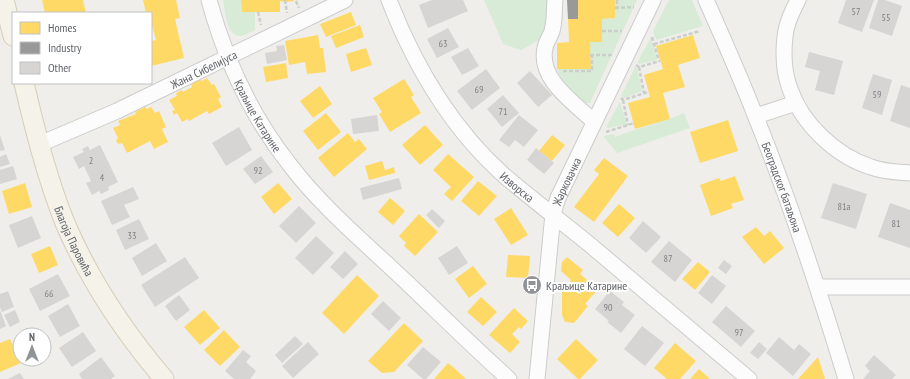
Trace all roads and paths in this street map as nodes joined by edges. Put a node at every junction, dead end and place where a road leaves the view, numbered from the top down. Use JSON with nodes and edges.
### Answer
{"nodes":[{"id":1,"x":4,"y":0,"type":"edge"},
{"id":2,"x":209,"y":0,"type":"edge"},
{"id":3,"x":285,"y":0,"type":"edge"},
{"id":4,"x":345,"y":0,"type":"edge"},
{"id":5,"x":389,"y":0,"type":"edge"},
{"id":6,"x":555,"y":0,"type":"edge"},
{"id":7,"x":617,"y":0,"type":"edge"},
{"id":8,"x":653,"y":0,"type":"edge"},
{"id":9,"x":706,"y":0,"type":"edge"},
{"id":10,"x":798,"y":0,"type":"edge"},
{"id":11,"x":638,"y":6,"type":"dead end"},
{"id":12,"x":285,"y":10,"type":"dead end"},
{"id":13,"x":258,"y":12,"type":"dead end"},
{"id":14,"x":263,"y":30,"type":"dead end"},
{"id":15,"x":602,"y":31,"type":"dead end"},
{"id":16,"x":627,"y":31,"type":"dead end"},
{"id":17,"x":700,"y":31,"type":"dead end"},
{"id":18,"x":12,"y":32,"type":"edge"},
{"id":19,"x":651,"y":32,"type":"dead end"},
{"id":20,"x":654,"y":44,"type":"junction"},
{"id":21,"x":616,"y":55,"type":"dead end"},
{"id":22,"x":229,"y":56,"type":"junction"},
{"id":23,"x":634,"y":63,"type":"dead end"},
{"id":24,"x":639,"y":67,"type":"junction"},
{"id":25,"x":561,"y":72,"type":"dead end"},
{"id":26,"x":24,"y":84,"type":"edge"},
{"id":27,"x":648,"y":92,"type":"dead end"},
{"id":28,"x":644,"y":93,"type":"junction"},
{"id":29,"x":618,"y":96,"type":"dead end"},
{"id":30,"x":623,"y":100,"type":"junction"},
{"id":31,"x":796,"y":103,"type":"junction"},
{"id":32,"x":756,"y":116,"type":"junction"},
{"id":33,"x":634,"y":123,"type":"dead end"},
{"id":34,"x":628,"y":125,"type":"junction"},
{"id":35,"x":597,"y":128,"type":"junction"},
{"id":36,"x":40,"y":144,"type":"junction"},
{"id":37,"x":910,"y":173,"type":"edge"},
{"id":38,"x":553,"y":214,"type":"junction"},
{"id":39,"x":818,"y":287,"type":"junction"},
{"id":40,"x":910,"y":287,"type":"edge"},
{"id":41,"x":164,"y":379,"type":"edge"},
{"id":42,"x":509,"y":379,"type":"edge"},
{"id":43,"x":536,"y":379,"type":"edge"},
{"id":44,"x":749,"y":379,"type":"edge"},
{"id":45,"x":846,"y":379,"type":"edge"}],
"edges":[{"from":1,"to":18,"type":"main road"},
{"from":2,"to":22,"type":"street","name":"Краљице Катарине"},
{"from":3,"to":12,"type":"path"},
{"from":4,"to":22,"type":"street","name":"Жана Сибелијуса"},
{"from":5,"to":38,"type":"street","name":"Изворска"},
{"from":6,"to":35,"type":"street"},
{"from":7,"to":11,"type":"path"},
{"from":8,"to":35,"type":"street","name":"Жарковачка"},
{"from":9,"to":32,"type":"street","name":"Београдског батаљона"},
{"from":10,"to":31,"type":"street"},
{"from":13,"to":14,"type":"path"},
{"from":15,"to":16,"type":"path"},
{"from":17,"to":20,"type":"path"},
{"from":19,"to":20,"type":"path"},
{"from":20,"to":24,"type":"path"},
{"from":21,"to":25,"type":"path"},
{"from":22,"to":36,"type":"street","name":"Жана Сибелијуса"},
{"from":22,"to":42,"type":"street","name":"Краљице Катарине"},
{"from":23,"to":24,"type":"path"},
{"from":24,"to":28,"type":"path"},
{"from":26,"to":36,"type":"main road","name":"Благоја Паровића"},
{"from":27,"to":28,"type":"path"},
{"from":28,"to":30,"type":"path"},
{"from":29,"to":30,"type":"path"},
{"from":30,"to":34,"type":"path"},
{"from":31,"to":32,"type":"street"},
{"from":31,"to":37,"type":"street"},
{"from":32,"to":39,"type":"street","name":"Београдског батаљона"},
{"from":33,"to":34,"type":"path"},
{"from":34,"to":35,"type":"path"},
{"from":35,"to":38,"type":"street","name":"Жарковачка"},
{"from":36,"to":41,"type":"main road","name":"Благоја Паровића"},
{"from":38,"to":43,"type":"street","name":"Жарковачка"},
{"from":38,"to":44,"type":"street","name":"Изворска"},
{"from":39,"to":40,"type":"street"},
{"from":39,"to":45,"type":"street","name":"Београдског батаљона"}]}
